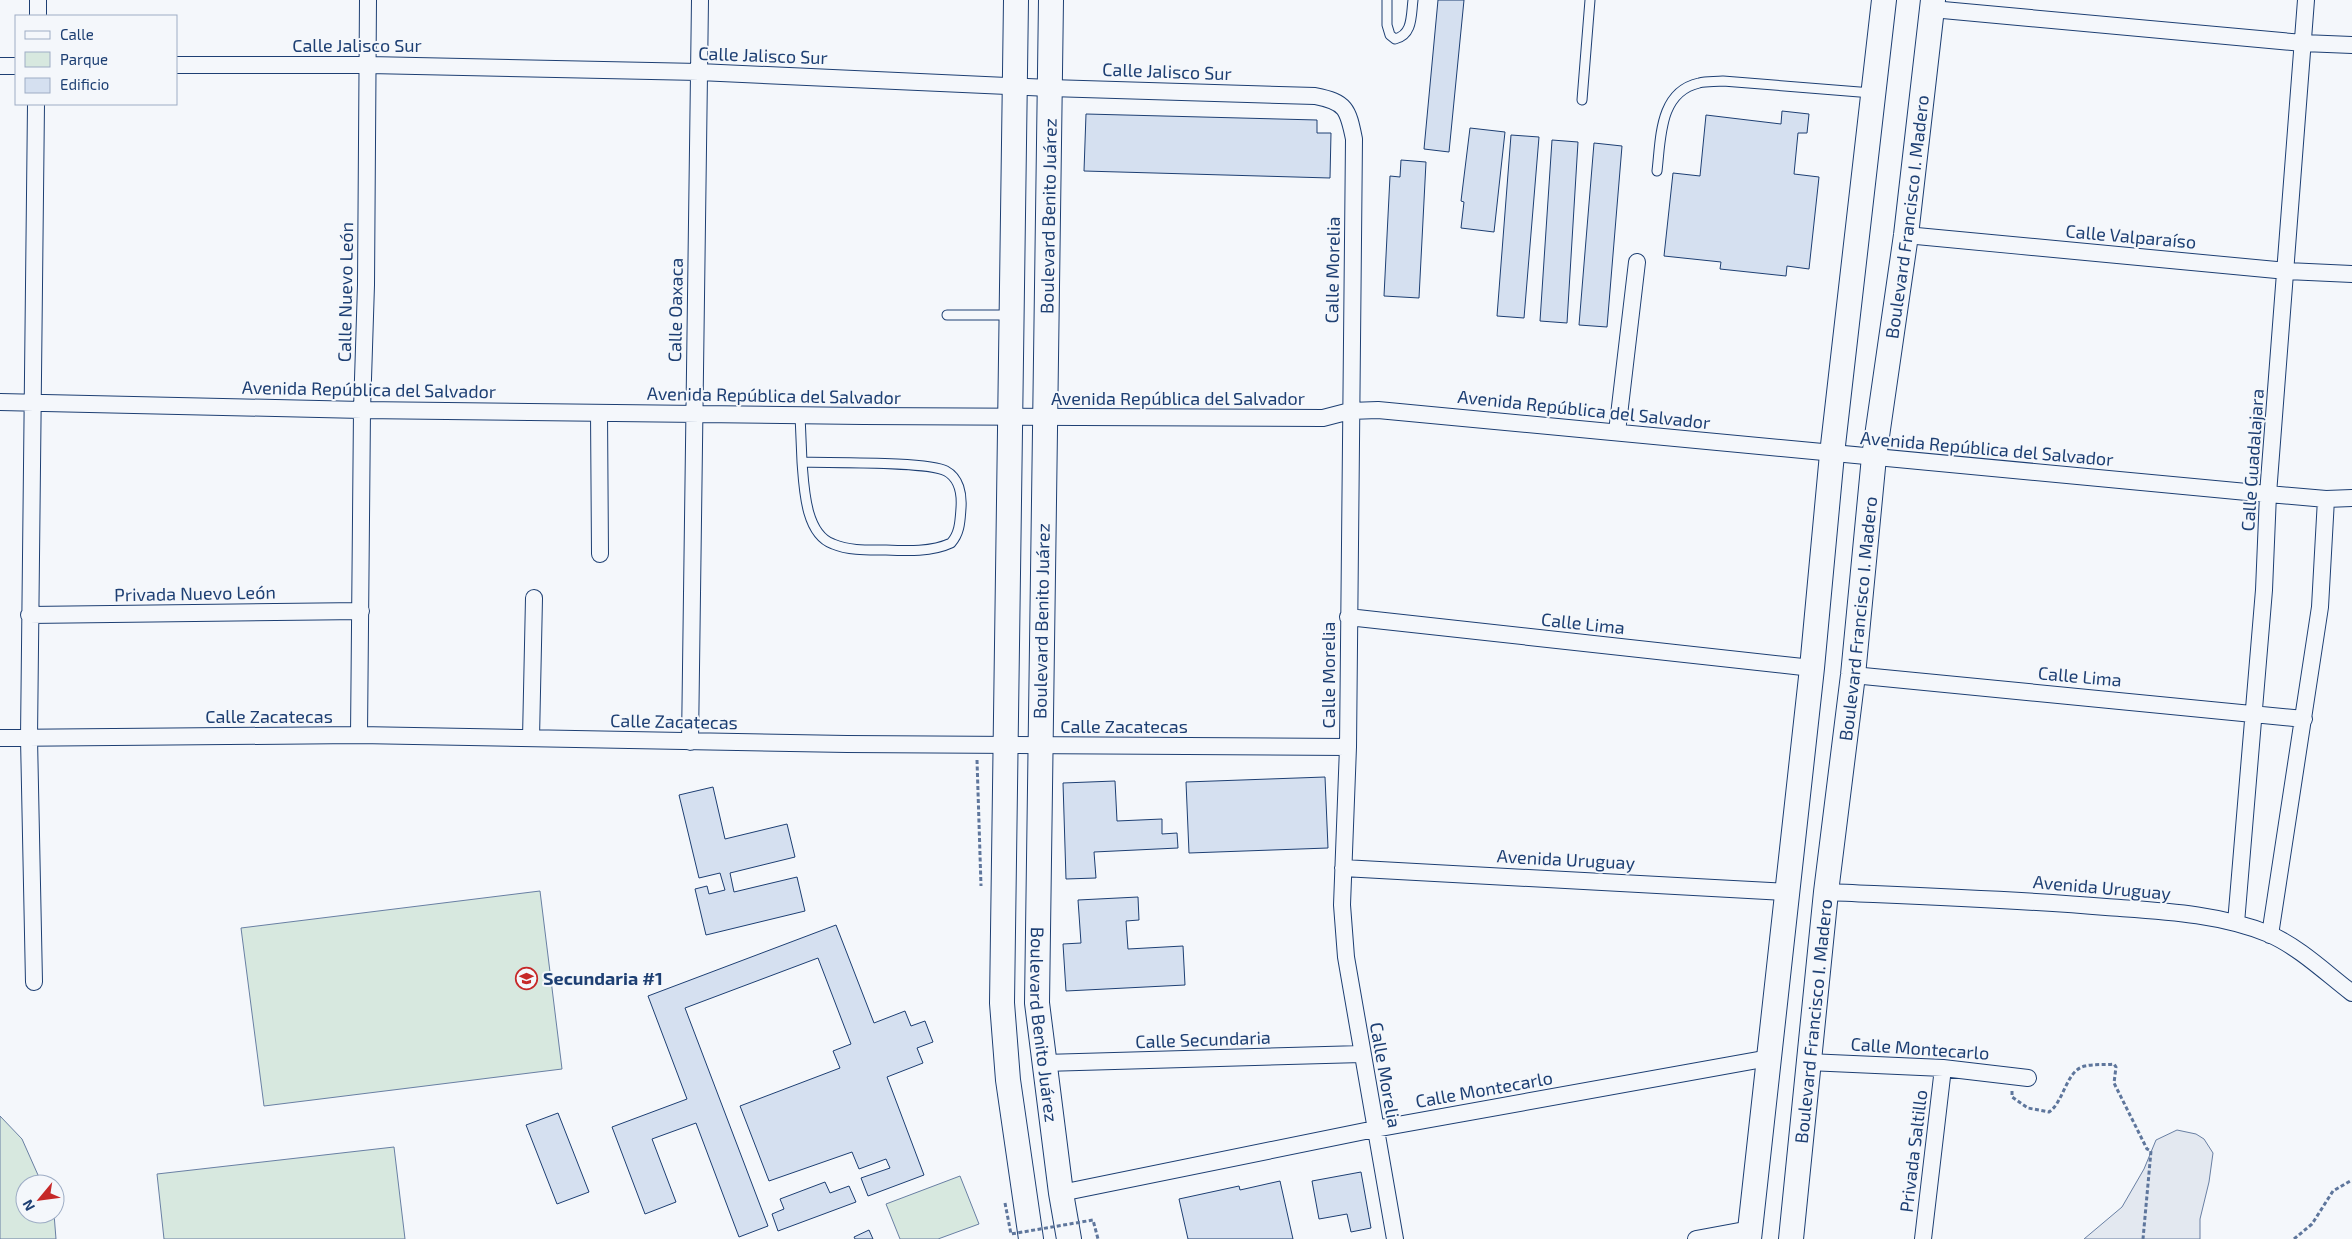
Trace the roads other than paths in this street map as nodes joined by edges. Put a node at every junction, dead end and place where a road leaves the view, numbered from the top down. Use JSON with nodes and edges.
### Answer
{"nodes":[{"id":1,"x":38,"y":0,"type":"edge"},
{"id":2,"x":368,"y":0,"type":"edge"},
{"id":3,"x":700,"y":0,"type":"edge"},
{"id":4,"x":1016,"y":0,"type":"edge"},
{"id":5,"x":1051,"y":0,"type":"edge"},
{"id":6,"x":1387,"y":0,"type":"edge"},
{"id":7,"x":1413,"y":0,"type":"edge"},
{"id":8,"x":1590,"y":0,"type":"edge"},
{"id":9,"x":1884,"y":0,"type":"edge"},
{"id":10,"x":2306,"y":0,"type":"edge"},
{"id":11,"x":1932,"y":4,"type":"edge"},
{"id":12,"x":38,"y":15,"type":"edge"},
{"id":13,"x":2303,"y":43,"type":"junction"},
{"id":14,"x":2352,"y":45,"type":"edge"},
{"id":15,"x":178,"y":65,"type":"edge"},
{"id":16,"x":369,"y":65,"type":"junction"},
{"id":17,"x":0,"y":66,"type":"edge"},
{"id":18,"x":15,"y":66,"type":"edge"},
{"id":19,"x":699,"y":72,"type":"junction"},
{"id":20,"x":1015,"y":86,"type":"junction"},
{"id":21,"x":1050,"y":88,"type":"junction"},
{"id":22,"x":1874,"y":93,"type":"junction"},
{"id":23,"x":1582,"y":100,"type":"dead end"},
{"id":24,"x":36,"y":105,"type":"edge"},
{"id":25,"x":1344,"y":108,"type":"joint"},
{"id":26,"x":1657,"y":172,"type":"dead end"},
{"id":27,"x":1906,"y":235,"type":"junction"},
{"id":28,"x":1637,"y":262,"type":"dead end"},
{"id":29,"x":2287,"y":271,"type":"junction"},
{"id":30,"x":2352,"y":274,"type":"edge"},
{"id":31,"x":946,"y":314,"type":"dead end"},
{"id":32,"x":1012,"y":315,"type":"junction"},
{"id":33,"x":0,"y":402,"type":"edge"},
{"id":34,"x":31,"y":402,"type":"junction"},
{"id":35,"x":362,"y":410,"type":"junction"},
{"id":36,"x":1350,"y":411,"type":"junction"},
{"id":37,"x":599,"y":413,"type":"junction"},
{"id":38,"x":694,"y":414,"type":"junction"},
{"id":39,"x":800,"y":415,"type":"junction"},
{"id":40,"x":1011,"y":417,"type":"junction"},
{"id":41,"x":1044,"y":418,"type":"junction"},
{"id":42,"x":1617,"y":432,"type":"junction"},
{"id":43,"x":1832,"y":454,"type":"junction"},
{"id":44,"x":1874,"y":457,"type":"junction"},
{"id":45,"x":802,"y":462,"type":"junction"},
{"id":46,"x":2268,"y":494,"type":"junction"},
{"id":47,"x":2352,"y":498,"type":"edge"},
{"id":48,"x":2326,"y":499,"type":"junction"},
{"id":49,"x":600,"y":554,"type":"dead end"},
{"id":50,"x":534,"y":598,"type":"dead end"},
{"id":51,"x":361,"y":610,"type":"junction"},
{"id":52,"x":29,"y":615,"type":"junction"},
{"id":53,"x":1348,"y":617,"type":"junction"},
{"id":54,"x":1812,"y":668,"type":"junction"},
{"id":55,"x":1853,"y":675,"type":"junction"},
{"id":56,"x":2254,"y":713,"type":"junction"},
{"id":57,"x":2304,"y":719,"type":"junction"},
{"id":58,"x":359,"y":736,"type":"junction"},
{"id":59,"x":0,"y":738,"type":"edge"},
{"id":60,"x":28,"y":738,"type":"junction"},
{"id":61,"x":531,"y":738,"type":"junction"},
{"id":62,"x":690,"y":742,"type":"junction"},
{"id":63,"x":1006,"y":744,"type":"junction"},
{"id":64,"x":1039,"y":745,"type":"junction"},
{"id":65,"x":1348,"y":747,"type":"junction"},
{"id":66,"x":1343,"y":868,"type":"junction"},
{"id":67,"x":1787,"y":892,"type":"junction"},
{"id":68,"x":1826,"y":892,"type":"junction"},
{"id":69,"x":2236,"y":923,"type":"junction"},
{"id":70,"x":2270,"y":935,"type":"junction"},
{"id":71,"x":34,"y":982,"type":"dead end"},
{"id":72,"x":2352,"y":993,"type":"edge"},
{"id":73,"x":1362,"y":1054,"type":"junction"},
{"id":74,"x":1769,"y":1058,"type":"junction"},
{"id":75,"x":1808,"y":1062,"type":"junction"},
{"id":76,"x":1044,"y":1063,"type":"junction"},
{"id":77,"x":1943,"y":1068,"type":"junction"},
{"id":78,"x":2020,"y":1077,"type":"road end"},
{"id":79,"x":1375,"y":1129,"type":"junction"},
{"id":80,"x":1060,"y":1193,"type":"junction"},
{"id":81,"x":1750,"y":1234,"type":"edge"},
{"id":82,"x":1031,"y":1239,"type":"edge"},
{"id":83,"x":1069,"y":1239,"type":"edge"},
{"id":84,"x":1396,"y":1239,"type":"edge"},
{"id":85,"x":1696,"y":1239,"type":"edge"},
{"id":86,"x":1791,"y":1239,"type":"edge"},
{"id":87,"x":1923,"y":1239,"type":"edge"}],
"edges":[{"from":1,"to":12,"type":"street"},
{"from":2,"to":16,"type":"street","name":"Calle Nuevo León"},
{"from":3,"to":19,"type":"street","name":"Calle Oaxaca"},
{"from":4,"to":20,"type":"main road","name":"Boulevard Benito Juárez"},
{"from":5,"to":21,"type":"main road","name":"Boulevard Benito Juárez"},
{"from":6,"to":7,"type":"lane"},
{"from":8,"to":23,"type":"lane"},
{"from":9,"to":22,"type":"main road"},
{"from":10,"to":13,"type":"street","name":"Calle Guadalajara"},
{"from":11,"to":13,"type":"street"},
{"from":11,"to":27,"type":"main road","name":"Boulevard Francisco I. Madero"},
{"from":13,"to":14,"type":"street"},
{"from":13,"to":29,"type":"street","name":"Calle Guadalajara"},
{"from":15,"to":16,"type":"street","name":"Calle Jalisco Sur"},
{"from":16,"to":19,"type":"street","name":"Calle Jalisco Sur"},
{"from":16,"to":35,"type":"street","name":"Calle Nuevo León"},
{"from":17,"to":18,"type":"street"},
{"from":19,"to":20,"type":"street","name":"Calle Jalisco Sur"},
{"from":19,"to":38,"type":"street","name":"Calle Oaxaca"},
{"from":20,"to":21,"type":"street","name":"Calle Jalisco Sur"},
{"from":20,"to":32,"type":"main road","name":"Boulevard Benito Juárez"},
{"from":21,"to":25,"type":"street","name":"Calle Jalisco Sur"},
{"from":21,"to":41,"type":"main road","name":"Boulevard Benito Juárez"},
{"from":22,"to":26,"type":"lane"},
{"from":22,"to":43,"type":"main road"},
{"from":24,"to":34,"type":"street"},
{"from":25,"to":36,"type":"street","name":"Calle Morelia"},
{"from":27,"to":29,"type":"street","name":"Calle Valparaíso"},
{"from":27,"to":44,"type":"main road","name":"Boulevard Francisco I. Madero"},
{"from":28,"to":42,"type":"street"},
{"from":29,"to":30,"type":"street","name":"Calle Valparaíso"},
{"from":29,"to":46,"type":"street","name":"Calle Guadalajara"},
{"from":31,"to":32,"type":"lane"},
{"from":32,"to":40,"type":"main road","name":"Boulevard Benito Juárez"},
{"from":33,"to":34,"type":"street","name":"Avenida República del Salvador"},
{"from":34,"to":35,"type":"street","name":"Avenida República del Salvador"},
{"from":34,"to":52,"type":"street"},
{"from":35,"to":37,"type":"street","name":"Avenida República del Salvador"},
{"from":35,"to":51,"type":"street","name":"Calle Nuevo León"},
{"from":36,"to":41,"type":"street","name":"Avenida República del Salvador"},
{"from":36,"to":42,"type":"street","name":"Avenida República del Salvador"},
{"from":36,"to":53,"type":"street","name":"Calle Morelia"},
{"from":37,"to":38,"type":"street","name":"Avenida República del Salvador"},
{"from":37,"to":49,"type":"street"},
{"from":38,"to":39,"type":"street","name":"Avenida República del Salvador"},
{"from":38,"to":62,"type":"street","name":"Calle Oaxaca"},
{"from":39,"to":40,"type":"street","name":"Avenida República del Salvador"},
{"from":39,"to":45,"type":"lane"},
{"from":40,"to":41,"type":"street","name":"Avenida República del Salvador"},
{"from":40,"to":63,"type":"main road","name":"Boulevard Benito Juárez"},
{"from":41,"to":64,"type":"main road","name":"Boulevard Benito Juárez"},
{"from":42,"to":43,"type":"street","name":"Avenida República del Salvador"},
{"from":43,"to":44,"type":"street","name":"Avenida República del Salvador"},
{"from":43,"to":54,"type":"main road"},
{"from":44,"to":46,"type":"street","name":"Avenida República del Salvador"},
{"from":44,"to":55,"type":"main road","name":"Boulevard Francisco I. Madero"},
{"from":45,"to":45,"type":"lane"},
{"from":46,"to":48,"type":"street","name":"Avenida República del Salvador"},
{"from":46,"to":56,"type":"street","name":"Calle Guadalajara"},
{"from":47,"to":48,"type":"street","name":"Avenida República del Salvador"},
{"from":48,"to":57,"type":"street"},
{"from":50,"to":61,"type":"street"},
{"from":51,"to":52,"type":"street","name":"Privada Nuevo León"},
{"from":51,"to":58,"type":"street","name":"Calle Nuevo León"},
{"from":52,"to":60,"type":"street"},
{"from":53,"to":54,"type":"street","name":"Calle Lima"},
{"from":53,"to":65,"type":"street","name":"Calle Morelia"},
{"from":54,"to":67,"type":"main road"},
{"from":55,"to":56,"type":"street","name":"Calle Lima"},
{"from":55,"to":68,"type":"main road","name":"Boulevard Francisco I. Madero"},
{"from":56,"to":57,"type":"street","name":"Calle Lima"},
{"from":56,"to":69,"type":"street","name":"Calle Guadalajara"},
{"from":57,"to":70,"type":"street"},
{"from":58,"to":60,"type":"street","name":"Calle Zacatecas"},
{"from":58,"to":61,"type":"street","name":"Calle Zacatecas"},
{"from":59,"to":60,"type":"street","name":"Calle Zacatecas"},
{"from":60,"to":71,"type":"street"},
{"from":61,"to":62,"type":"street","name":"Calle Zacatecas"},
{"from":62,"to":63,"type":"street","name":"Calle Zacatecas"},
{"from":63,"to":64,"type":"street","name":"Calle Zacatecas"},
{"from":63,"to":82,"type":"main road","name":"Boulevard Benito Juárez"},
{"from":64,"to":65,"type":"street","name":"Calle Zacatecas"},
{"from":64,"to":76,"type":"main road","name":"Boulevard Benito Juárez"},
{"from":65,"to":66,"type":"street","name":"Calle Morelia"},
{"from":66,"to":67,"type":"street","name":"Avenida Uruguay"},
{"from":66,"to":73,"type":"street","name":"Calle Morelia"},
{"from":67,"to":74,"type":"main road"},
{"from":68,"to":69,"type":"street","name":"Avenida Uruguay"},
{"from":68,"to":75,"type":"main road","name":"Boulevard Francisco I. Madero"},
{"from":69,"to":70,"type":"street","name":"Avenida Uruguay"},
{"from":70,"to":72,"type":"street","name":"Avenida Uruguay"},
{"from":73,"to":76,"type":"street","name":"Calle Secundaria"},
{"from":73,"to":79,"type":"street","name":"Calle Morelia"},
{"from":74,"to":79,"type":"street","name":"Calle Montecarlo"},
{"from":74,"to":81,"type":"main road"},
{"from":75,"to":77,"type":"street","name":"Calle Montecarlo"},
{"from":75,"to":86,"type":"main road","name":"Boulevard Francisco I. Madero"},
{"from":76,"to":80,"type":"main road","name":"Boulevard Benito Juárez"},
{"from":77,"to":78,"type":"street","name":"Calle Montecarlo"},
{"from":77,"to":87,"type":"street","name":"Privada Saltillo"},
{"from":79,"to":80,"type":"street","name":"Calle Montecarlo"},
{"from":79,"to":84,"type":"street","name":"Calle Morelia"},
{"from":80,"to":83,"type":"main road","name":"Boulevard Benito Juárez"},
{"from":81,"to":85,"type":"street"}]}
